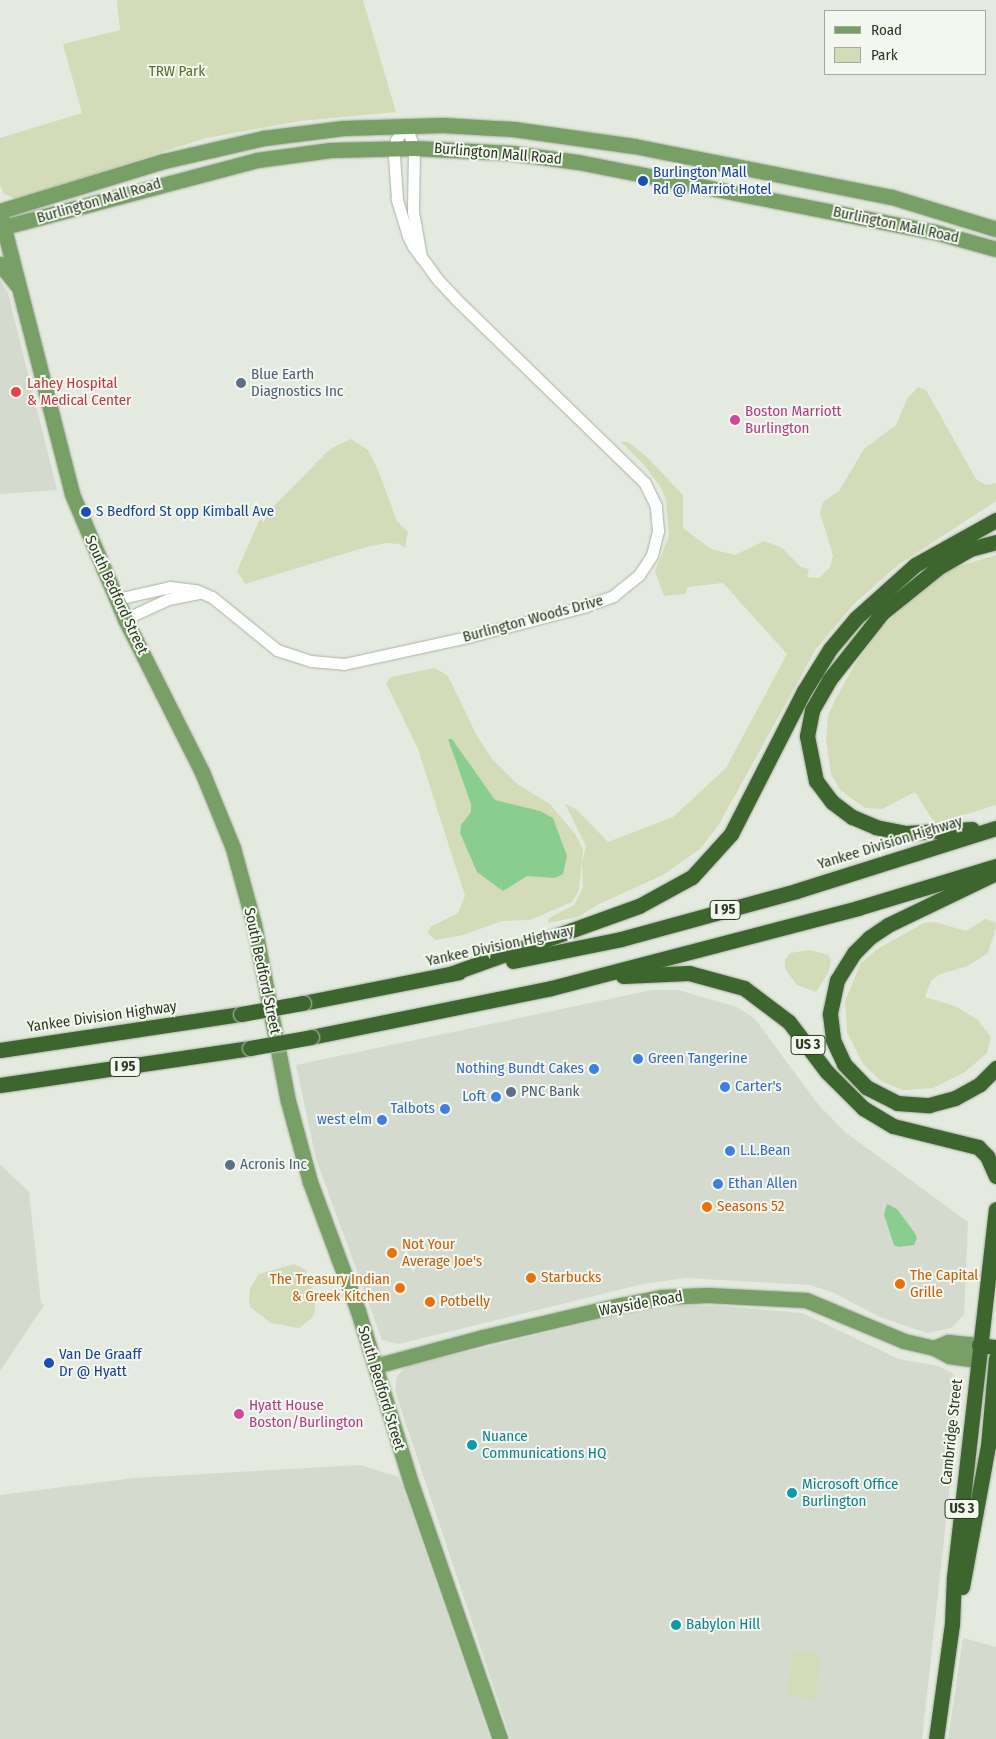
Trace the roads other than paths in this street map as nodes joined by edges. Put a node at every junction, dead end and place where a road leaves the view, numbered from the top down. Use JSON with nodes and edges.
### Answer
{"nodes":[{"id":1,"x":406,"y":126,"type":"junction"},
{"id":2,"x":394,"y":148,"type":"junction"},
{"id":3,"x":414,"y":148,"type":"junction"},
{"id":4,"x":952,"y":213,"type":"junction"},
{"id":5,"x":1,"y":220,"type":"edge"},
{"id":6,"x":996,"y":222,"type":"edge"},
{"id":7,"x":996,"y":229,"type":"edge"},
{"id":8,"x":996,"y":248,"type":"edge"},
{"id":9,"x":421,"y":257,"type":"junction"},
{"id":10,"x":0,"y":264,"type":"edge"},
{"id":11,"x":22,"y":294,"type":"junction"},
{"id":12,"x":996,"y":520,"type":"edge"},
{"id":13,"x":996,"y":542,"type":"edge"},
{"id":14,"x":205,"y":594,"type":"junction"},
{"id":15,"x":116,"y":599,"type":"junction"},
{"id":16,"x":125,"y":619,"type":"junction"},
{"id":17,"x":996,"y":827,"type":"edge"},
{"id":18,"x":996,"y":866,"type":"edge"},
{"id":19,"x":996,"y":873,"type":"edge"},
{"id":20,"x":450,"y":974,"type":"junction"},
{"id":21,"x":589,"y":978,"type":"junction"},
{"id":22,"x":0,"y":1050,"type":"edge"},
{"id":23,"x":996,"y":1068,"type":"edge"},
{"id":24,"x":0,"y":1085,"type":"edge"},
{"id":25,"x":996,"y":1176,"type":"edge"},
{"id":26,"x":996,"y":1209,"type":"edge"},
{"id":27,"x":996,"y":1346,"type":"edge"},
{"id":28,"x":978,"y":1352,"type":"junction"},
{"id":29,"x":996,"y":1358,"type":"edge"},
{"id":30,"x":995,"y":1362,"type":"edge"},
{"id":31,"x":376,"y":1366,"type":"junction"},
{"id":32,"x":948,"y":1659,"type":"junction"},
{"id":33,"x":500,"y":1739,"type":"edge"},
{"id":34,"x":936,"y":1739,"type":"edge"}],
"edges":[{"from":1,"to":2,"type":"street"},
{"from":1,"to":3,"type":"street","name":"Burlington Woods Drive"},
{"from":1,"to":4,"type":"main road","name":"Burlington Mall Road"},
{"from":1,"to":5,"type":"main road","name":"Burlington Mall Road"},
{"from":2,"to":3,"type":"main road","name":"Burlington Mall Road"},
{"from":2,"to":5,"type":"main road","name":"Burlington Mall Road"},
{"from":2,"to":9,"type":"street","name":"Burlington Woods Drive"},
{"from":3,"to":8,"type":"main road","name":"Burlington Mall Road"},
{"from":3,"to":9,"type":"street","name":"Burlington Woods Drive"},
{"from":4,"to":6,"type":"main road","name":"Burlington Mall Road"},
{"from":4,"to":7,"type":"main road","name":"Burlington Mall Road"},
{"from":5,"to":11,"type":"main road","name":"South Bedford Street"},
{"from":9,"to":14,"type":"street","name":"Burlington Woods Drive"},
{"from":10,"to":11,"type":"main road"},
{"from":11,"to":15,"type":"main road","name":"South Bedford Street"},
{"from":12,"to":20,"type":"highway"},
{"from":13,"to":17,"type":"highway"},
{"from":14,"to":15,"type":"street","name":"Burlington Woods Drive"},
{"from":14,"to":16,"type":"street"},
{"from":15,"to":16,"type":"main road","name":"South Bedford Street"},
{"from":16,"to":31,"type":"main road","name":"South Bedford Street"},
{"from":17,"to":20,"type":"highway","name":"Yankee Division Highway","number":"I 95"},
{"from":18,"to":21,"type":"highway","number":"I 95"},
{"from":19,"to":23,"type":"highway"},
{"from":20,"to":22,"type":"highway","name":"Yankee Division Highway","number":"I 95","bridge":true},
{"from":21,"to":24,"type":"highway","number":"I 95","bridge":true},
{"from":21,"to":25,"type":"highway","number":"US 3"},
{"from":26,"to":28,"type":"highway","name":"Cambridge Street","number":"US 3"},
{"from":27,"to":28,"type":"highway"},
{"from":28,"to":30,"type":"highway"},
{"from":28,"to":31,"type":"main road","name":"Wayside Road"},
{"from":28,"to":32,"type":"highway","name":"Cambridge Street","number":"US 3"},
{"from":29,"to":30,"type":"highway","name":"Cambridge Street","number":"US 3"},
{"from":30,"to":32,"type":"highway","name":"Cambridge Street","number":"US 3"},
{"from":31,"to":33,"type":"main road","name":"South Bedford Street"},
{"from":32,"to":34,"type":"highway","name":"Cambridge Street","number":"US 3"}]}
